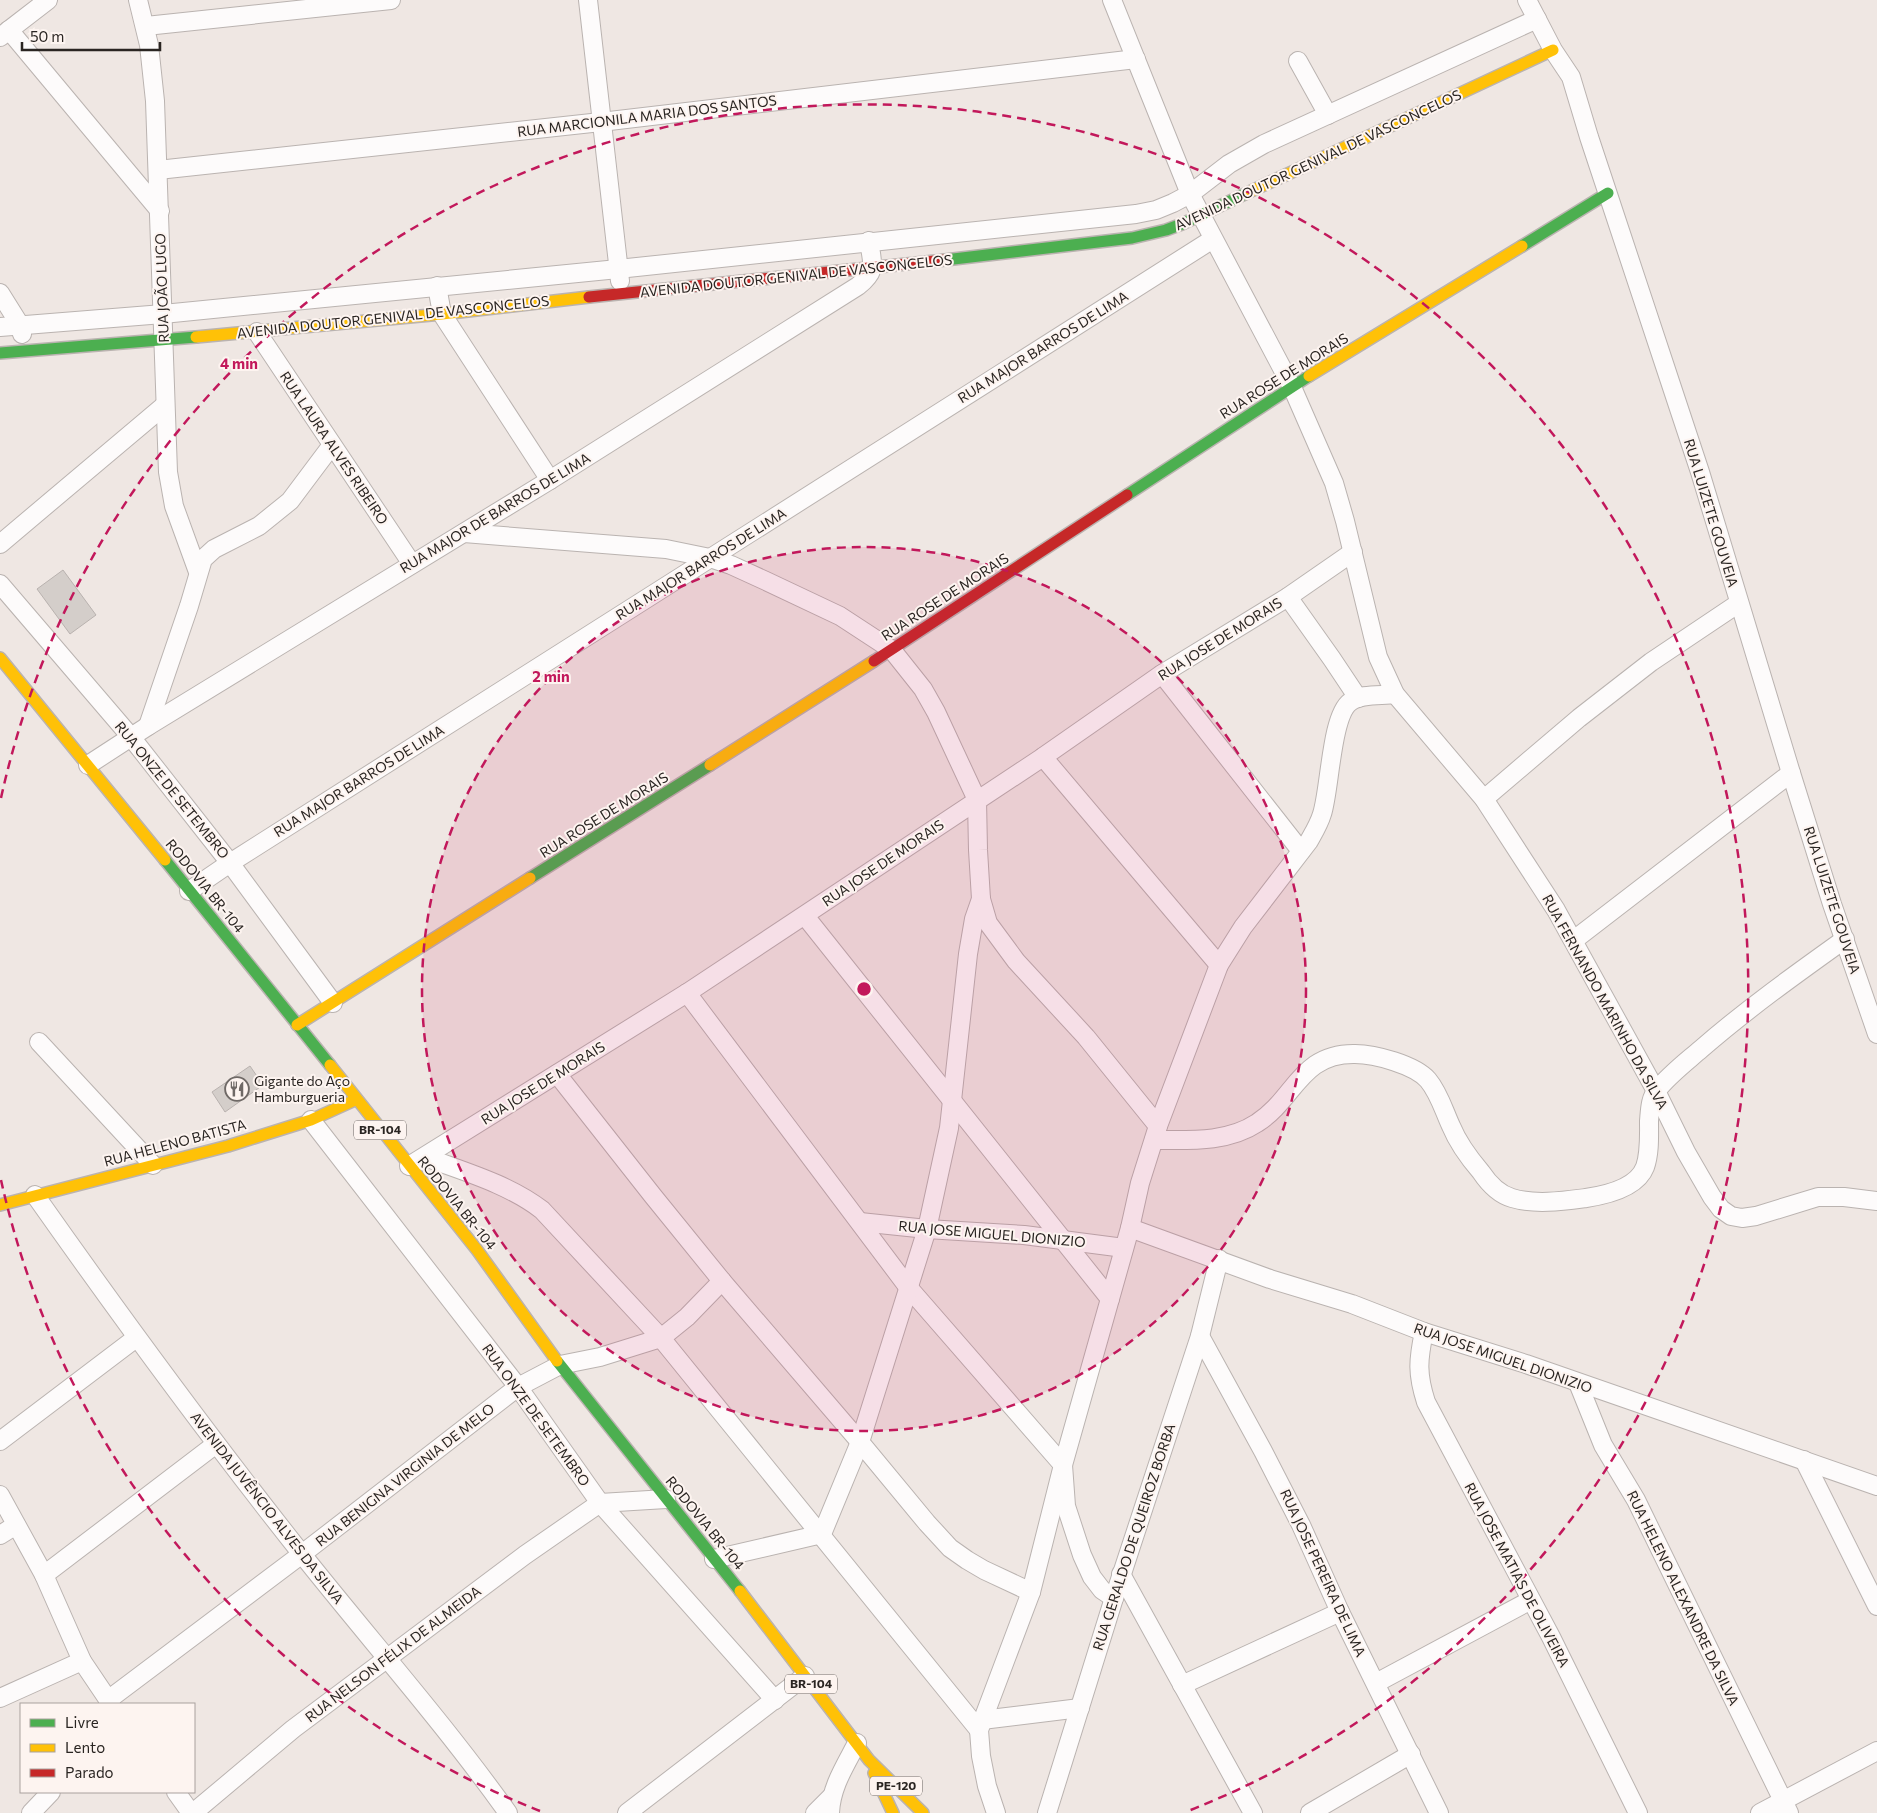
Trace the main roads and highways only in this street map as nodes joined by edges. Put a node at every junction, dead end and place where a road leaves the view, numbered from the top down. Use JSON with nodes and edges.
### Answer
{"nodes":[{"id":1,"x":1553,"y":50,"type":"road end"},
{"id":2,"x":1608,"y":193,"type":"road end"},
{"id":3,"x":0,"y":353,"type":"edge"},
{"id":4,"x":0,"y":658,"type":"edge"},
{"id":5,"x":297,"y":1025,"type":"junction"},
{"id":6,"x":355,"y":1100,"type":"junction"},
{"id":7,"x":0,"y":1205,"type":"edge"},
{"id":8,"x":868,"y":1760,"type":"junction"},
{"id":9,"x":893,"y":1813,"type":"edge"},
{"id":10,"x":923,"y":1813,"type":"edge"}],
"edges":[{"from":1,"to":3,"type":"main road","name":"AVENIDA DOUTOR GENIVAL DE VASCONCELOS"},
{"from":2,"to":5,"type":"main road","name":"RUA ROSE DE MORAIS"},
{"from":4,"to":5,"type":"main road","name":"RODOVIA BR-104","number":"BR-104"},
{"from":5,"to":6,"type":"main road","name":"RODOVIA BR-104","number":"BR-104"},
{"from":6,"to":7,"type":"main road","name":"RUA HELENO BATISTA"},
{"from":6,"to":8,"type":"main road","name":"RODOVIA BR-104","number":"BR-104"},
{"from":8,"to":9,"type":"main road","number":"BR-104"},
{"from":8,"to":10,"type":"main road","number":"PE-120"}]}
